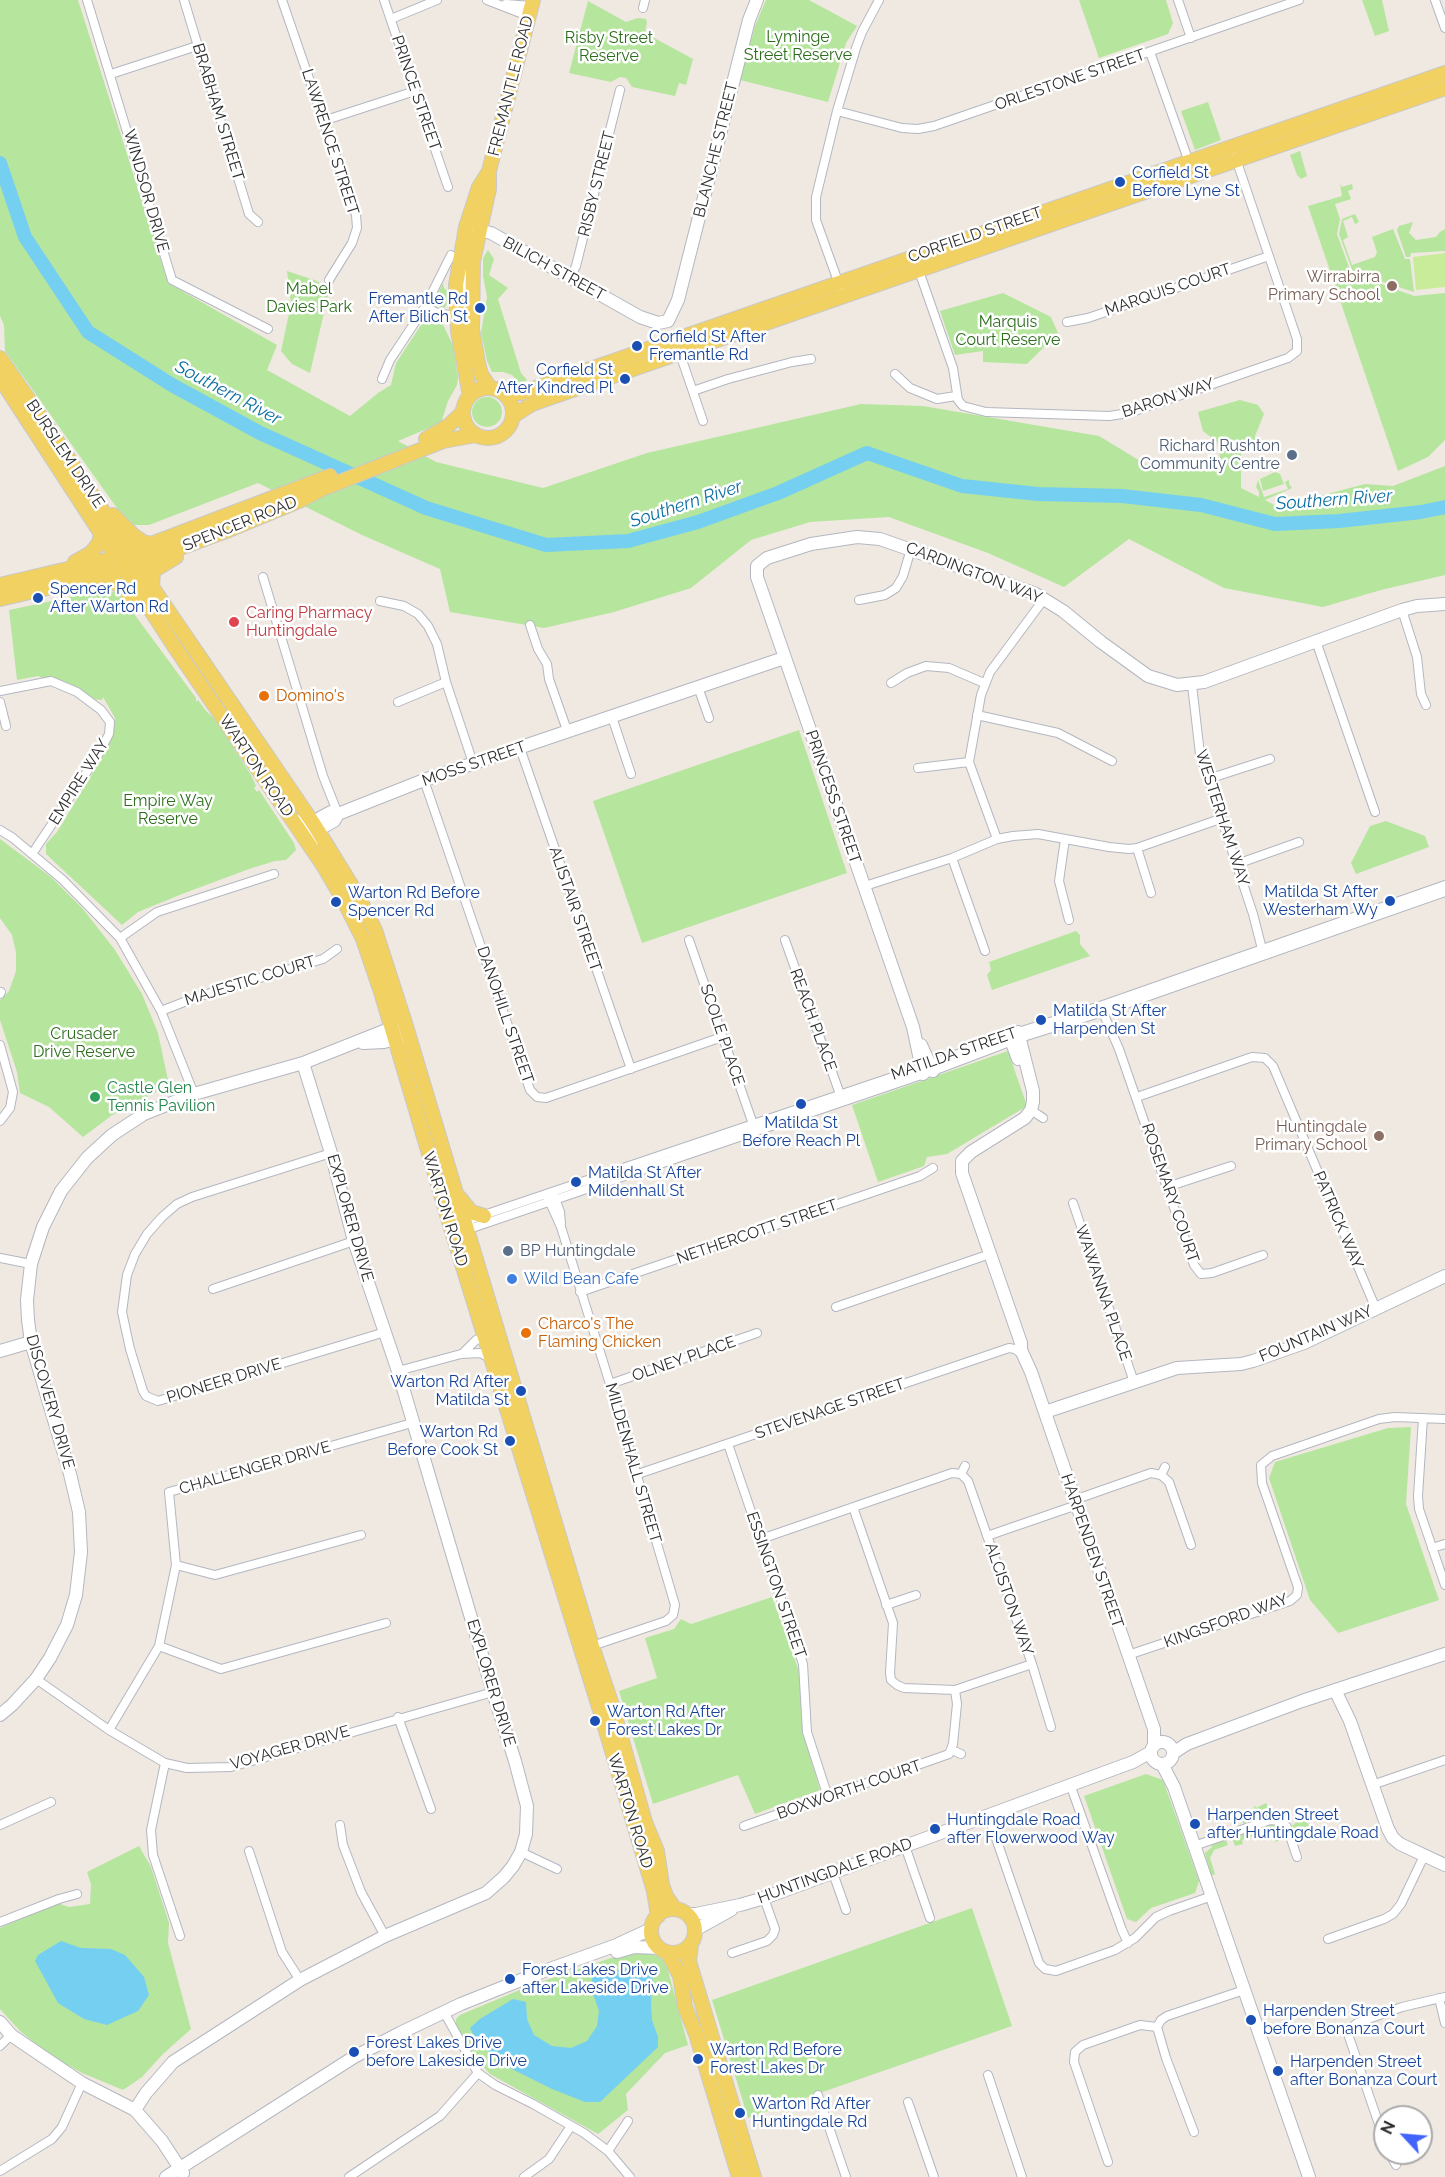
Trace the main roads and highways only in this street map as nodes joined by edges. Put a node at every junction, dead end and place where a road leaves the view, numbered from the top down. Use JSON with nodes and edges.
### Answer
{"nodes":[{"id":1,"x":531,"y":8,"type":"edge"},
{"id":2,"x":1445,"y":73,"type":"edge"},
{"id":3,"x":1445,"y":88,"type":"edge"},
{"id":4,"x":473,"y":229,"type":"junction"},
{"id":5,"x":841,"y":289,"type":"junction"},
{"id":6,"x":0,"y":358,"type":"edge"},
{"id":7,"x":0,"y":378,"type":"edge"},
{"id":8,"x":497,"y":390,"type":"junction"},
{"id":9,"x":470,"y":396,"type":"junction"},
{"id":10,"x":37,"y":411,"type":"junction"},
{"id":11,"x":463,"y":412,"type":"junction"},
{"id":12,"x":513,"y":416,"type":"junction"},
{"id":13,"x":476,"y":435,"type":"junction"},
{"id":14,"x":46,"y":450,"type":"junction"},
{"id":15,"x":382,"y":460,"type":"junction"},
{"id":16,"x":78,"y":472,"type":"junction"},
{"id":17,"x":321,"y":485,"type":"junction"},
{"id":18,"x":253,"y":520,"type":"junction"},
{"id":19,"x":101,"y":534,"type":"junction"},
{"id":20,"x":151,"y":544,"type":"junction"},
{"id":21,"x":129,"y":552,"type":"junction"},
{"id":22,"x":116,"y":556,"type":"junction"},
{"id":23,"x":137,"y":564,"type":"junction"},
{"id":24,"x":123,"y":569,"type":"junction"},
{"id":25,"x":49,"y":573,"type":"junction"},
{"id":26,"x":95,"y":576,"type":"junction"},
{"id":27,"x":0,"y":585,"type":"edge"},
{"id":28,"x":152,"y":587,"type":"junction"},
{"id":29,"x":0,"y":599,"type":"edge"},
{"id":30,"x":176,"y":649,"type":"junction"},
{"id":31,"x":230,"y":702,"type":"junction"},
{"id":32,"x":247,"y":754,"type":"junction"},
{"id":33,"x":271,"y":761,"type":"junction"},
{"id":34,"x":278,"y":798,"type":"junction"},
{"id":35,"x":455,"y":1192,"type":"junction"},
{"id":36,"x":484,"y":1216,"type":"road end"},
{"id":37,"x":487,"y":1321,"type":"junction"},
{"id":38,"x":498,"y":1366,"type":"junction"},
{"id":39,"x":681,"y":1911,"type":"junction"},
{"id":40,"x":657,"y":1916,"type":"junction"},
{"id":41,"x":691,"y":1945,"type":"junction"},
{"id":42,"x":664,"y":1950,"type":"junction"},
{"id":43,"x":739,"y":2177,"type":"edge"},
{"id":44,"x":754,"y":2177,"type":"edge"}],
"edges":[{"from":1,"to":4,"type":"main road","name":"FREMANTLE ROAD"},
{"from":2,"to":5,"type":"main road","name":"CORFIELD STREET"},
{"from":3,"to":5,"type":"main road","name":"CORFIELD STREET"},
{"from":4,"to":8,"type":"main road","name":"FREMANTLE ROAD"},
{"from":4,"to":9,"type":"main road","name":"FREMANTLE ROAD"},
{"from":5,"to":8,"type":"main road","name":"CORFIELD STREET"},
{"from":5,"to":12,"type":"main road","name":"CORFIELD STREET"},
{"from":6,"to":10,"type":"main road","name":"BURSLEM DRIVE"},
{"from":7,"to":14,"type":"main road","name":"BURSLEM DRIVE"},
{"from":8,"to":9,"type":"main road"},
{"from":8,"to":12,"type":"main road"},
{"from":9,"to":11,"type":"main road"},
{"from":10,"to":14,"type":"main road"},
{"from":10,"to":16,"type":"main road","name":"BURSLEM DRIVE"},
{"from":11,"to":13,"type":"main road"},
{"from":11,"to":15,"type":"main road","name":"SPENCER ROAD"},
{"from":12,"to":13,"type":"main road"},
{"from":13,"to":15,"type":"main road","name":"SPENCER ROAD"},
{"from":14,"to":19,"type":"main road","name":"BURSLEM DRIVE"},
{"from":15,"to":17,"type":"main road","name":"SPENCER ROAD"},
{"from":16,"to":20,"type":"main road"},
{"from":16,"to":21,"type":"main road","name":"BURSLEM DRIVE"},
{"from":17,"to":18,"type":"main road","name":"SPENCER ROAD"},
{"from":17,"to":20,"type":"main road","name":"SPENCER ROAD"},
{"from":18,"to":23,"type":"main road","name":"SPENCER ROAD"},
{"from":18,"to":28,"type":"main road"},
{"from":19,"to":22,"type":"main road","name":"BURSLEM DRIVE"},
{"from":19,"to":25,"type":"main road"},
{"from":20,"to":21,"type":"main road","name":"SPENCER ROAD"},
{"from":21,"to":22,"type":"main road","name":"SPENCER ROAD"},
{"from":21,"to":23,"type":"main road","name":"WARTON ROAD"},
{"from":22,"to":24,"type":"main road","name":"WARTON ROAD"},
{"from":22,"to":25,"type":"main road","name":"SPENCER ROAD"},
{"from":23,"to":24,"type":"main road","name":"SPENCER ROAD"},
{"from":23,"to":28,"type":"main road","name":"WARTON ROAD"},
{"from":24,"to":26,"type":"main road","name":"SPENCER ROAD"},
{"from":24,"to":30,"type":"main road","name":"WARTON ROAD"},
{"from":25,"to":27,"type":"main road","name":"SPENCER ROAD"},
{"from":26,"to":29,"type":"main road","name":"SPENCER ROAD"},
{"from":26,"to":30,"type":"main road"},
{"from":28,"to":31,"type":"main road","name":"WARTON ROAD"},
{"from":30,"to":32,"type":"main road","name":"WARTON ROAD"},
{"from":31,"to":32,"type":"main road"},
{"from":31,"to":33,"type":"main road","name":"WARTON ROAD"},
{"from":32,"to":34,"type":"main road","name":"WARTON ROAD"},
{"from":33,"to":34,"type":"main road"},
{"from":33,"to":35,"type":"main road","name":"WARTON ROAD"},
{"from":34,"to":37,"type":"main road","name":"WARTON ROAD"},
{"from":35,"to":36,"type":"main road"},
{"from":35,"to":37,"type":"main road","name":"WARTON ROAD"},
{"from":37,"to":38,"type":"main road","name":"WARTON ROAD"},
{"from":38,"to":39,"type":"main road","name":"WARTON ROAD"},
{"from":38,"to":40,"type":"main road","name":"WARTON ROAD"},
{"from":39,"to":40,"type":"main road"},
{"from":39,"to":41,"type":"main road","name":"WARTON ROAD"},
{"from":40,"to":42,"type":"main road"},
{"from":41,"to":42,"type":"main road"},
{"from":41,"to":44,"type":"main road"},
{"from":42,"to":43,"type":"main road"}]}
